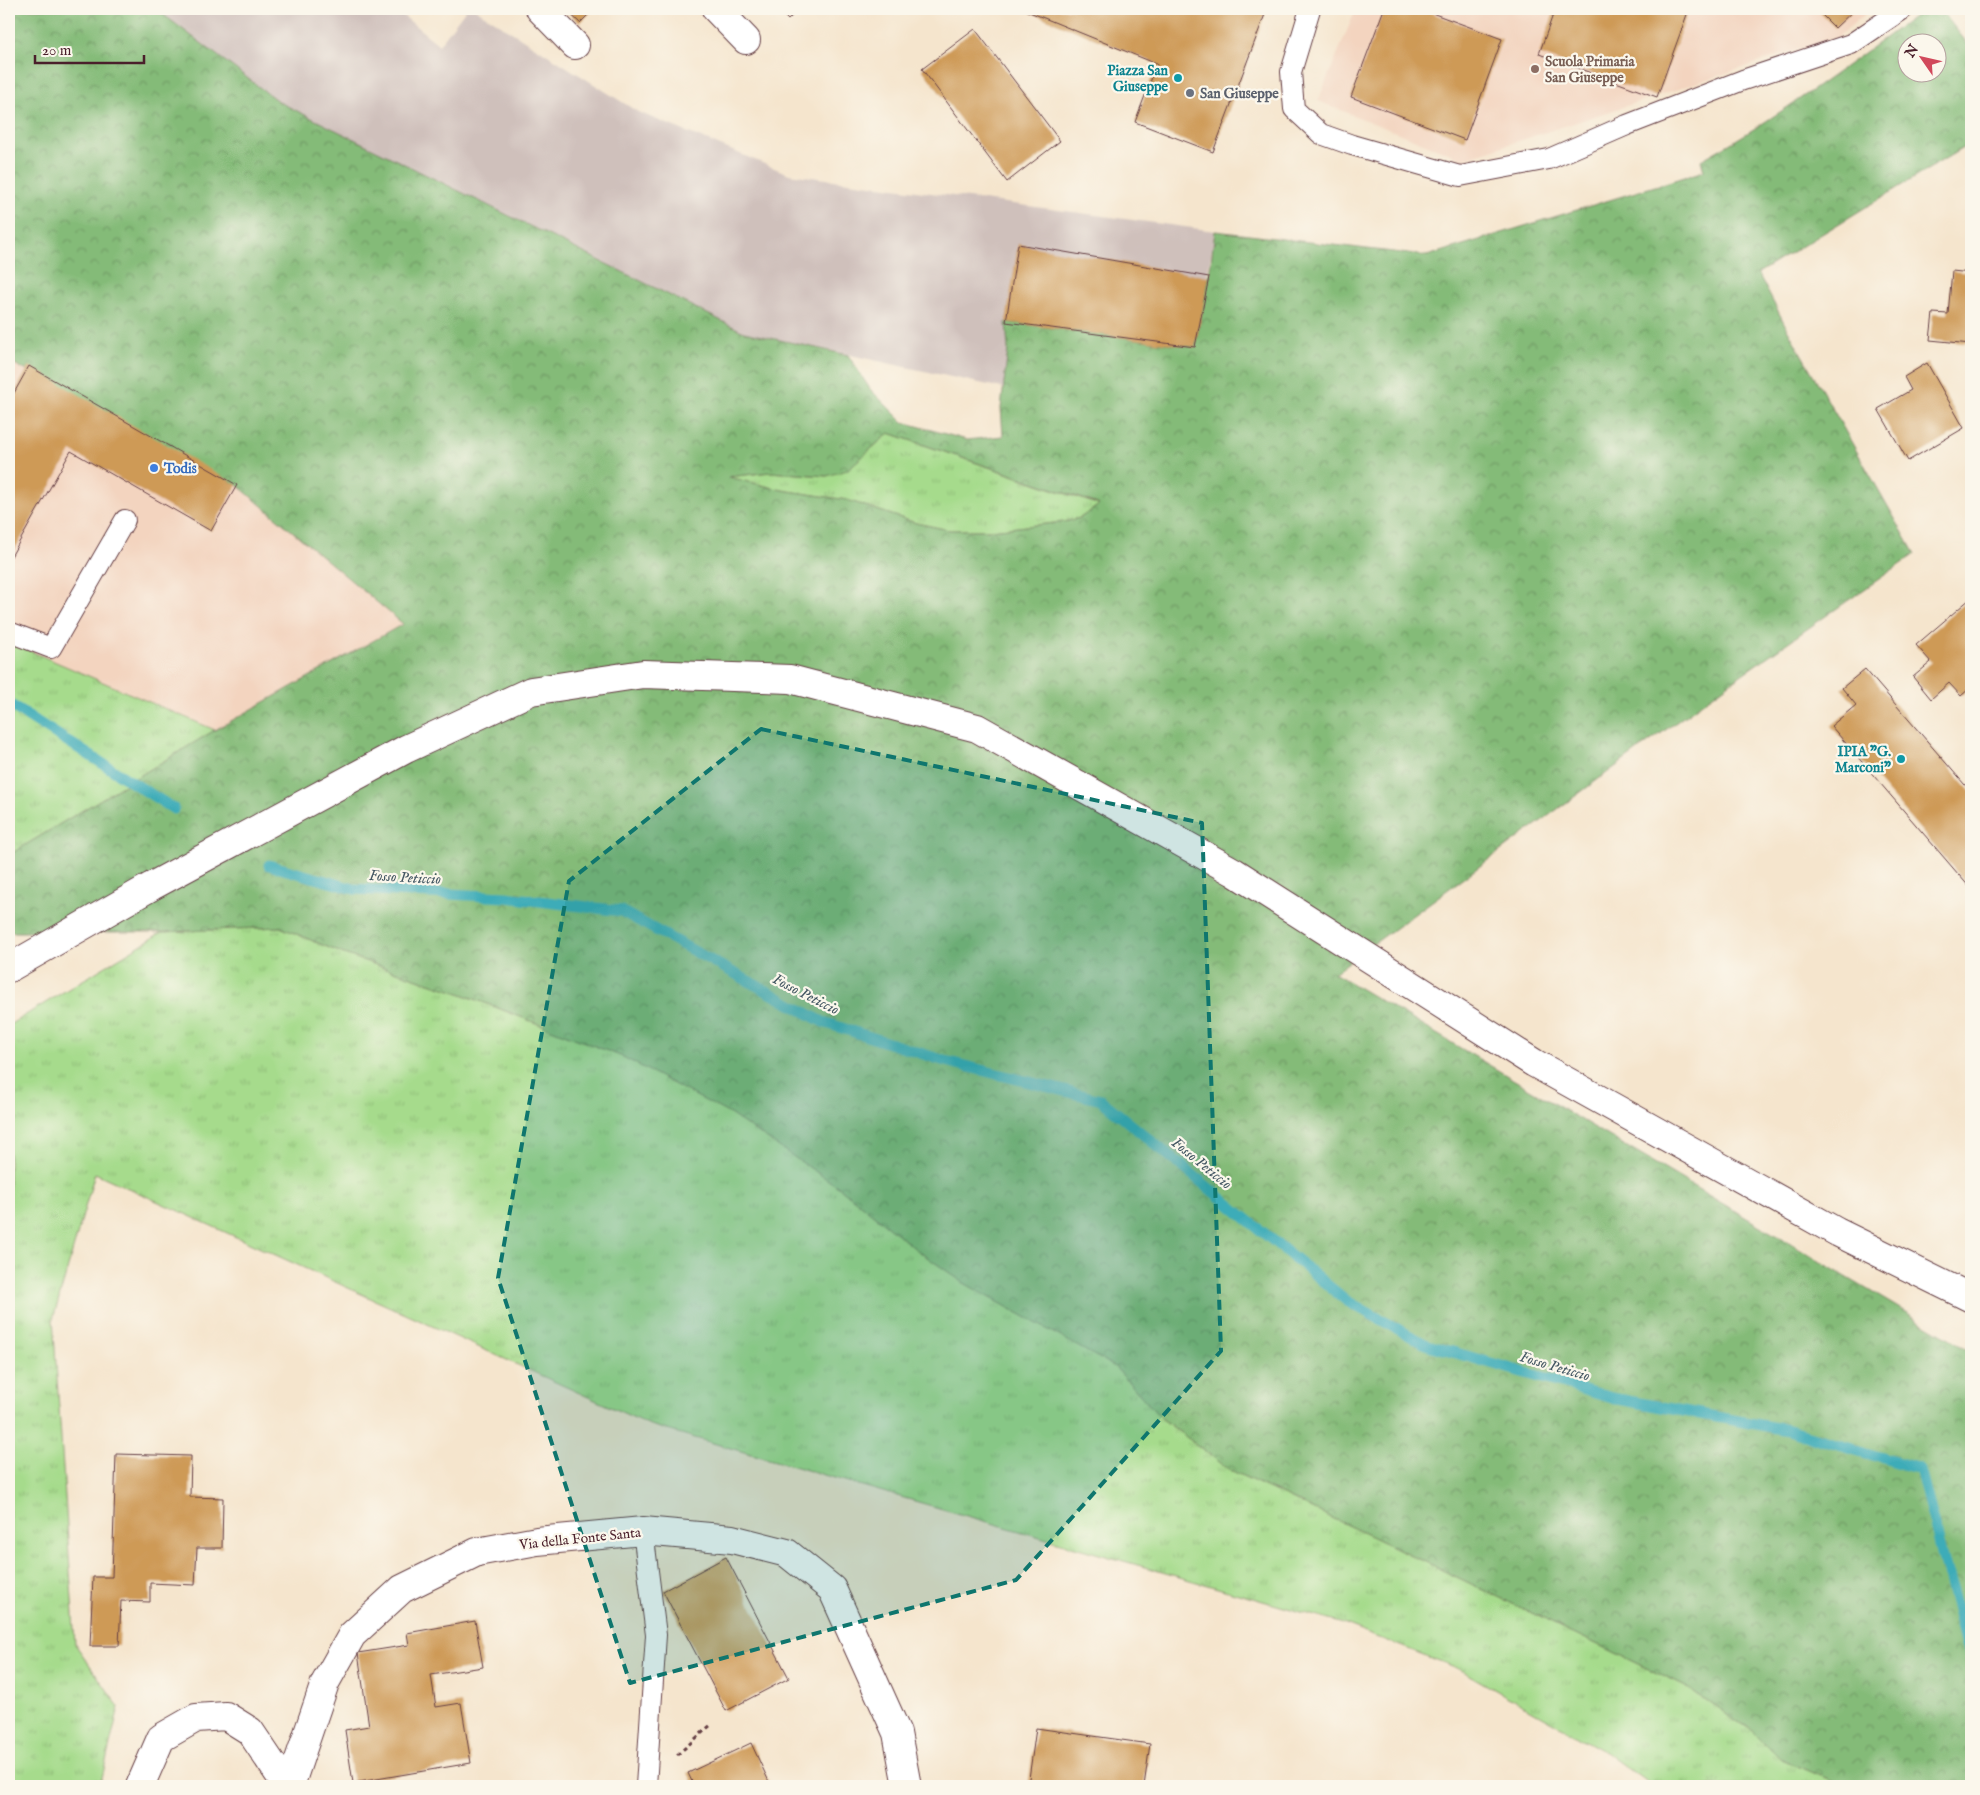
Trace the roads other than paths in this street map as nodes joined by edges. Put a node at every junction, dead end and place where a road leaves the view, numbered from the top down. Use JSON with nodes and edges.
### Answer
{"nodes":[{"id":1,"x":540,"y":9,"type":"edge"},
{"id":2,"x":716,"y":9,"type":"edge"},
{"id":3,"x":1310,"y":9,"type":"edge"},
{"id":4,"x":1904,"y":9,"type":"edge"},
{"id":5,"x":746,"y":40,"type":"dead end"},
{"id":6,"x":574,"y":45,"type":"dead end"},
{"id":7,"x":125,"y":520,"type":"dead end"},
{"id":8,"x":9,"y":632,"type":"edge"},
{"id":9,"x":9,"y":968,"type":"edge"},
{"id":10,"x":1971,"y":1298,"type":"edge"},
{"id":11,"x":643,"y":1531,"type":"junction"},
{"id":12,"x":140,"y":1786,"type":"edge"},
{"id":13,"x":289,"y":1786,"type":"edge"},
{"id":14,"x":646,"y":1786,"type":"edge"},
{"id":15,"x":907,"y":1786,"type":"edge"}],
"edges":[{"from":1,"to":6,"type":"street"},
{"from":2,"to":5,"type":"street"},
{"from":3,"to":4,"type":"lane"},
{"from":7,"to":8,"type":"lane"},
{"from":9,"to":10,"type":"street"},
{"from":11,"to":13,"type":"street","name":"Via della Fonte Santa"},
{"from":11,"to":14,"type":"lane"},
{"from":11,"to":15,"type":"street","name":"Via della Fonte Santa"},
{"from":12,"to":13,"type":"street"}]}
